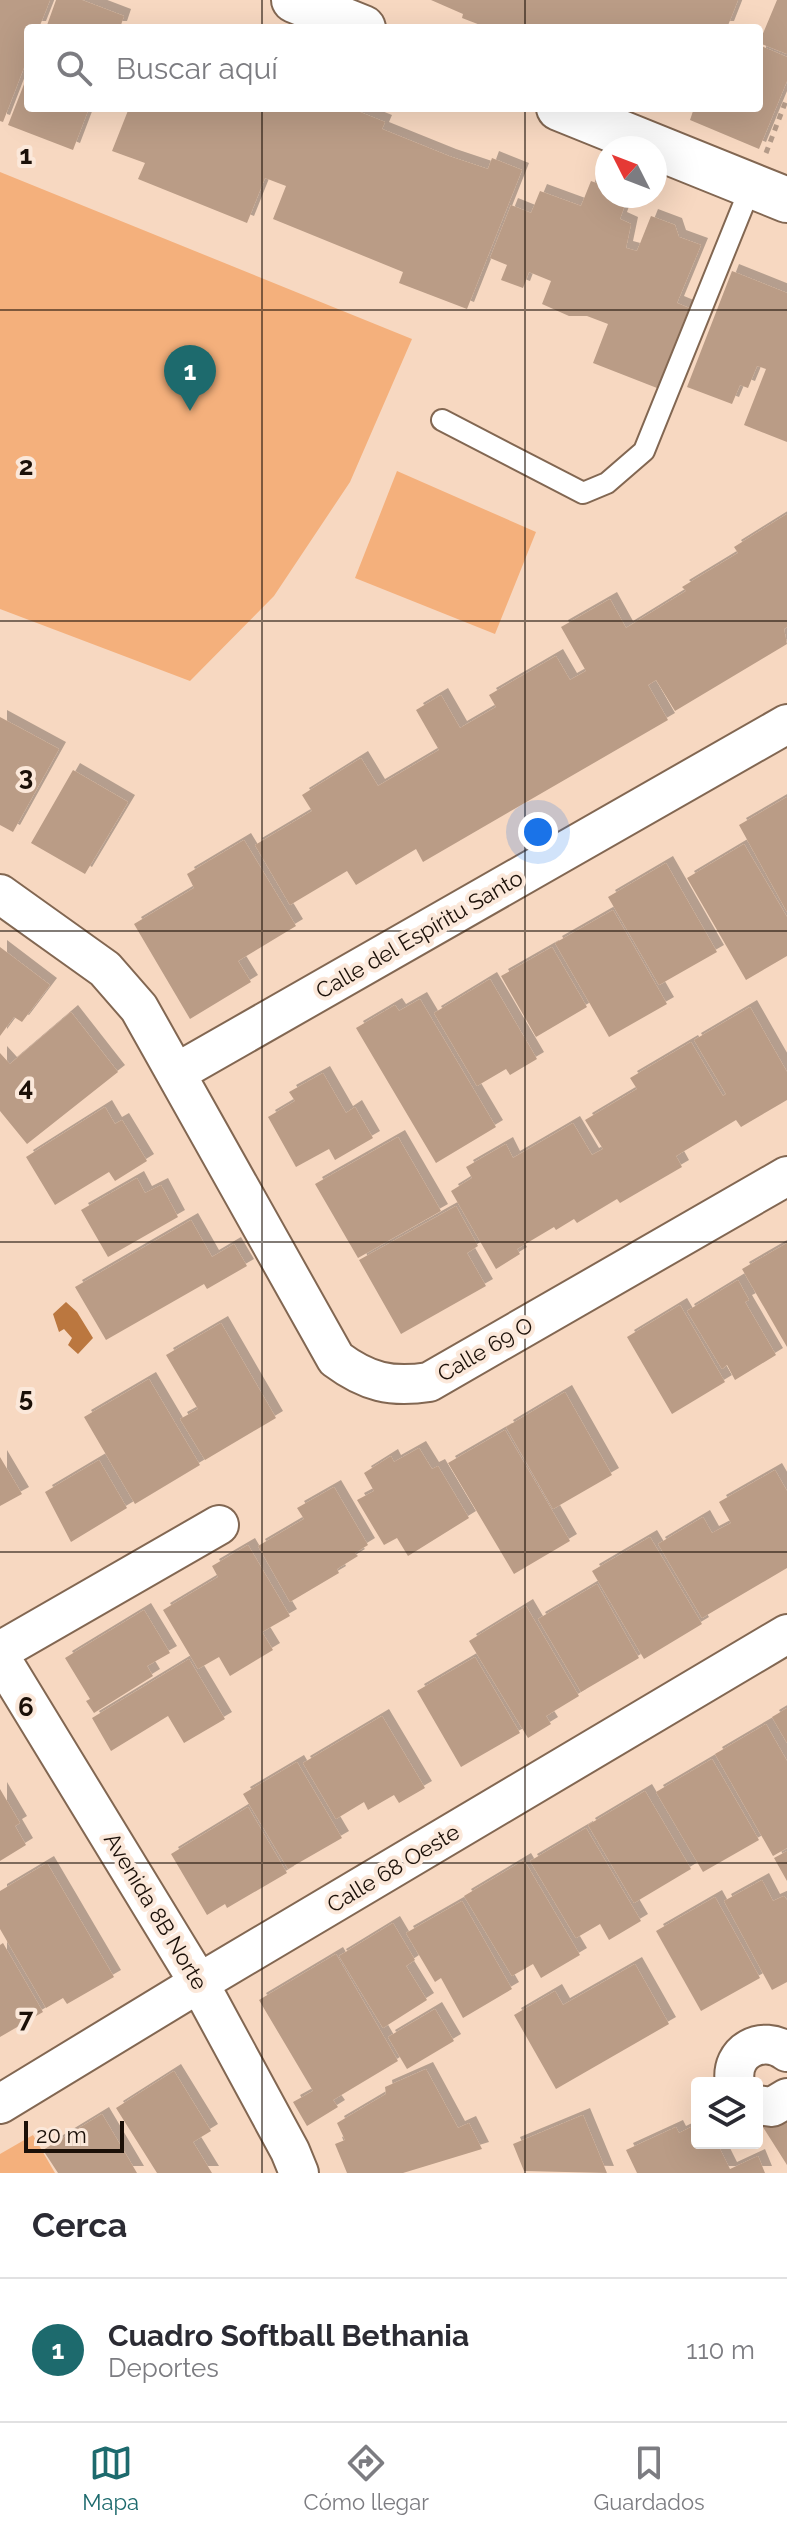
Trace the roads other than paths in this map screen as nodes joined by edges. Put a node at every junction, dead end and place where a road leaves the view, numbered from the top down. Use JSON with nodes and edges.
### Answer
{"nodes":[{"id":1,"x":294,"y":0,"type":"edge"},
{"id":2,"x":353,"y":24,"type":"edge"},
{"id":3,"x":571,"y":112,"type":"edge"},
{"id":4,"x":768,"y":180,"type":"edge"},
{"id":5,"x":442,"y":420,"type":"dead end"},
{"id":6,"x":787,"y":724,"type":"edge"},
{"id":7,"x":0,"y":894,"type":"edge"},
{"id":8,"x":176,"y":1073,"type":"junction"},
{"id":9,"x":787,"y":1176,"type":"edge"},
{"id":10,"x":219,"y":1525,"type":"dead end"},
{"id":11,"x":787,"y":1634,"type":"edge"},
{"id":12,"x":0,"y":1654,"type":"edge"},
{"id":13,"x":199,"y":1983,"type":"junction"},
{"id":14,"x":787,"y":2052,"type":"edge"},
{"id":15,"x":735,"y":2077,"type":"edge"},
{"id":16,"x":787,"y":2098,"type":"edge"},
{"id":17,"x":0,"y":2104,"type":"edge"},
{"id":18,"x":763,"y":2106,"type":"edge"},
{"id":19,"x":299,"y":2173,"type":"edge"}],
"edges":[{"from":1,"to":2,"type":"street"},
{"from":3,"to":4,"type":"street"},
{"from":4,"to":5,"type":"lane"},
{"from":6,"to":8,"type":"street","name":"Calle del Espíritu Santo"},
{"from":7,"to":8,"type":"street","name":"Calle 69 O"},
{"from":8,"to":9,"type":"street","name":"Calle 69 O"},
{"from":10,"to":12,"type":"street"},
{"from":11,"to":13,"type":"street","name":"Calle 68 Oeste"},
{"from":12,"to":13,"type":"street","name":"Avenida 8B Norte"},
{"from":13,"to":17,"type":"street","name":"Calle 68 Oeste"},
{"from":13,"to":19,"type":"street","name":"Avenida 8B Norte"},
{"from":14,"to":15,"type":"street"},
{"from":16,"to":18,"type":"street"}]}
